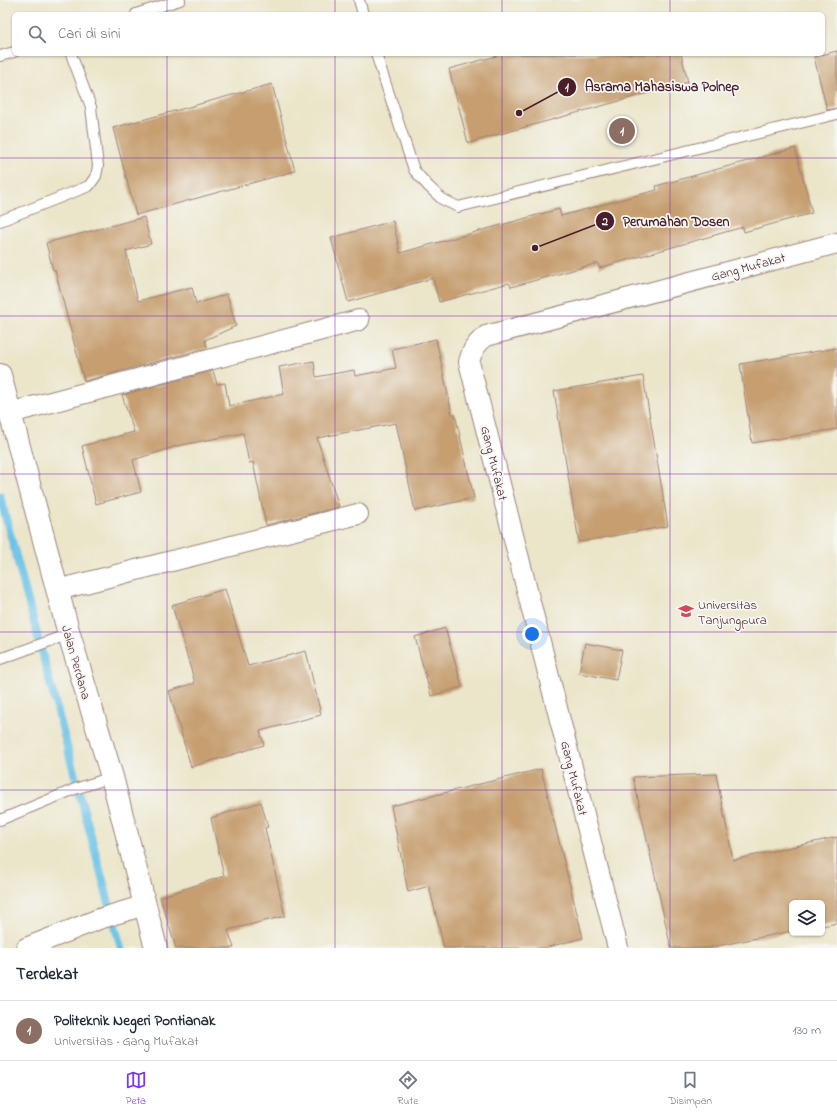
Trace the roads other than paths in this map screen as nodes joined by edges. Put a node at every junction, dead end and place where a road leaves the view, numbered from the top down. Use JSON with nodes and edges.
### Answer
{"nodes":[{"id":1,"x":180,"y":0,"type":"edge"},
{"id":2,"x":359,"y":0,"type":"edge"},
{"id":3,"x":142,"y":12,"type":"edge"},
{"id":4,"x":362,"y":12,"type":"edge"},
{"id":5,"x":12,"y":53,"type":"edge"},
{"id":6,"x":0,"y":56,"type":"edge"},
{"id":7,"x":72,"y":56,"type":"edge"},
{"id":8,"x":377,"y":56,"type":"edge"},
{"id":9,"x":837,"y":114,"type":"edge"},
{"id":10,"x":0,"y":221,"type":"edge"},
{"id":11,"x":837,"y":243,"type":"edge"},
{"id":12,"x":359,"y":320,"type":"dead end"},
{"id":13,"x":0,"y":376,"type":"edge"},
{"id":14,"x":10,"y":413,"type":"junction"},
{"id":15,"x":358,"y":514,"type":"dead end"},
{"id":16,"x":57,"y":590,"type":"junction"},
{"id":17,"x":60,"y":637,"type":"junction"},
{"id":18,"x":0,"y":659,"type":"edge"},
{"id":19,"x":112,"y":777,"type":"junction"},
{"id":20,"x":0,"y":820,"type":"edge"},
{"id":21,"x":135,"y":908,"type":"junction"},
{"id":22,"x":26,"y":948,"type":"edge"},
{"id":23,"x":156,"y":948,"type":"edge"},
{"id":24,"x":618,"y":948,"type":"edge"}],
"edges":[{"from":1,"to":3,"type":"lane"},
{"from":2,"to":4,"type":"lane"},
{"from":5,"to":6,"type":"lane"},
{"from":7,"to":10,"type":"lane"},
{"from":8,"to":9,"type":"lane"},
{"from":11,"to":24,"type":"street","name":"Gang Mufakat"},
{"from":12,"to":14,"type":"street"},
{"from":13,"to":14,"type":"street","name":"Jalan Perdana"},
{"from":14,"to":16,"type":"street","name":"Jalan Perdana"},
{"from":15,"to":16,"type":"street"},
{"from":16,"to":17,"type":"street","name":"Jalan Perdana"},
{"from":17,"to":18,"type":"lane"},
{"from":17,"to":19,"type":"street","name":"Jalan Perdana"},
{"from":19,"to":20,"type":"lane"},
{"from":19,"to":21,"type":"street","name":"Jalan Perdana"},
{"from":21,"to":22,"type":"street"},
{"from":21,"to":23,"type":"street","name":"Jalan Perdana"}]}
